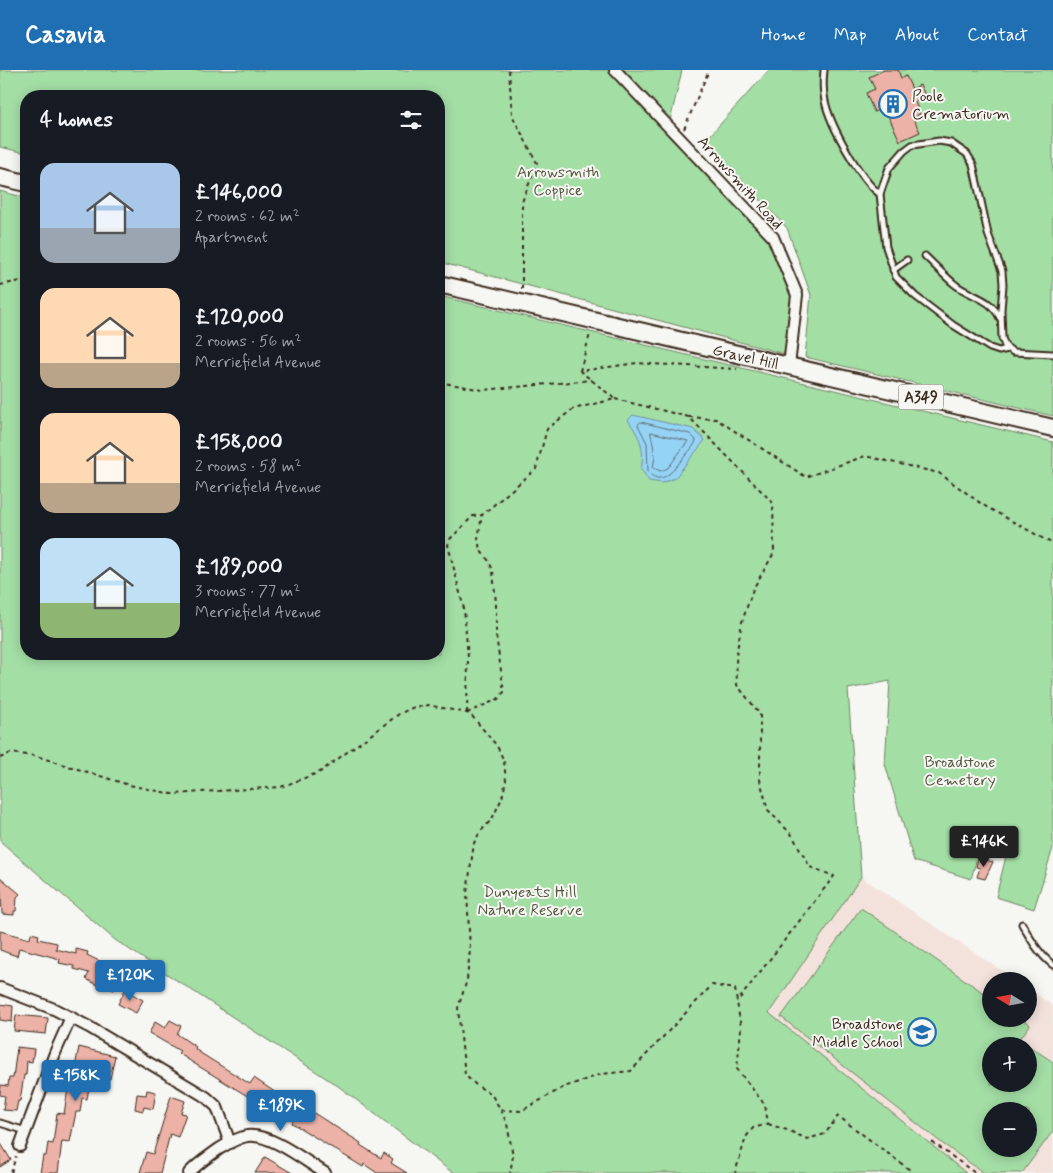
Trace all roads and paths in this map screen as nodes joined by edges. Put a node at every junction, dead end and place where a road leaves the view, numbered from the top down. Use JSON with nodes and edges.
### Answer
{"nodes":[{"id":1,"x":509,"y":70,"type":"edge"},
{"id":2,"x":615,"y":70,"type":"edge"},
{"id":3,"x":709,"y":70,"type":"edge"},
{"id":4,"x":824,"y":70,"type":"edge"},
{"id":5,"x":680,"y":138,"type":"junction"},
{"id":6,"x":0,"y":177,"type":"edge"},
{"id":7,"x":20,"y":182,"type":"edge"},
{"id":8,"x":880,"y":194,"type":"junction"},
{"id":9,"x":925,"y":256,"type":"dead end"},
{"id":10,"x":907,"y":260,"type":"dead end"},
{"id":11,"x":893,"y":270,"type":"junction"},
{"id":12,"x":20,"y":281,"type":"edge"},
{"id":13,"x":0,"y":285,"type":"edge"},
{"id":14,"x":445,"y":286,"type":"edge"},
{"id":15,"x":523,"y":305,"type":"junction"},
{"id":16,"x":1001,"y":319,"type":"junction"},
{"id":17,"x":594,"y":322,"type":"junction"},
{"id":18,"x":1008,"y":349,"type":"junction"},
{"id":19,"x":1053,"y":354,"type":"edge"},
{"id":20,"x":790,"y":366,"type":"junction"},
{"id":21,"x":744,"y":369,"type":"dead end"},
{"id":22,"x":580,"y":370,"type":"junction"},
{"id":23,"x":592,"y":380,"type":"junction"},
{"id":24,"x":445,"y":383,"type":"edge"},
{"id":25,"x":615,"y":399,"type":"junction"},
{"id":26,"x":690,"y":417,"type":"junction"},
{"id":27,"x":1053,"y":428,"type":"edge"},
{"id":28,"x":482,"y":515,"type":"junction"},
{"id":29,"x":1053,"y":544,"type":"edge"},
{"id":30,"x":467,"y":713,"type":"junction"},
{"id":31,"x":0,"y":758,"type":"edge"},
{"id":32,"x":1022,"y":924,"type":"dead end"},
{"id":33,"x":1053,"y":965,"type":"edge"},
{"id":34,"x":0,"y":988,"type":"edge"},
{"id":35,"x":737,"y":1002,"type":"junction"},
{"id":36,"x":71,"y":1018,"type":"junction"},
{"id":37,"x":501,"y":1110,"type":"junction"},
{"id":38,"x":0,"y":1123,"type":"edge"},
{"id":39,"x":768,"y":1124,"type":"junction"},
{"id":40,"x":26,"y":1131,"type":"junction"},
{"id":41,"x":932,"y":1142,"type":"dead end"},
{"id":42,"x":230,"y":1143,"type":"junction"},
{"id":43,"x":20,"y":1146,"type":"joint"},
{"id":44,"x":910,"y":1170,"type":"dead end"},
{"id":45,"x":10,"y":1173,"type":"edge"},
{"id":46,"x":189,"y":1173,"type":"edge"},
{"id":47,"x":325,"y":1173,"type":"edge"},
{"id":48,"x":510,"y":1173,"type":"edge"},
{"id":49,"x":735,"y":1173,"type":"edge"},
{"id":50,"x":975,"y":1173,"type":"edge"}],
"edges":[{"from":1,"to":15,"type":"path"},
{"from":2,"to":5,"type":"street","name":"Arrowsmith Road"},
{"from":3,"to":5,"type":"path"},
{"from":4,"to":8,"type":"lane"},
{"from":5,"to":20,"type":"street","name":"Arrowsmith Road"},
{"from":6,"to":7,"type":"main road"},
{"from":8,"to":11,"type":"lane"},
{"from":8,"to":16,"type":"lane"},
{"from":9,"to":16,"type":"lane"},
{"from":10,"to":11,"type":"lane"},
{"from":11,"to":18,"type":"lane"},
{"from":12,"to":13,"type":"path"},
{"from":14,"to":15,"type":"main road","name":"Gravel Hill","number":"A349"},
{"from":15,"to":17,"type":"main road","name":"Gravel Hill","number":"A349"},
{"from":16,"to":18,"type":"lane"},
{"from":17,"to":20,"type":"main road","name":"Gravel Hill","number":"A349"},
{"from":17,"to":22,"type":"path"},
{"from":18,"to":19,"type":"lane"},
{"from":20,"to":27,"type":"main road","name":"Gravel Hill","number":"A349"},
{"from":21,"to":22,"type":"path"},
{"from":22,"to":23,"type":"path"},
{"from":23,"to":24,"type":"path"},
{"from":23,"to":25,"type":"path"},
{"from":25,"to":26,"type":"path"},
{"from":25,"to":28,"type":"path"},
{"from":26,"to":29,"type":"path"},
{"from":26,"to":35,"type":"path"},
{"from":28,"to":30,"type":"path"},
{"from":28,"to":30,"type":"path"},
{"from":30,"to":31,"type":"path"},
{"from":30,"to":37,"type":"path"},
{"from":32,"to":33,"type":"lane"},
{"from":34,"to":36,"type":"street"},
{"from":35,"to":37,"type":"path"},
{"from":35,"to":39,"type":"path"},
{"from":36,"to":40,"type":"street"},
{"from":36,"to":42,"type":"street"},
{"from":37,"to":48,"type":"path"},
{"from":38,"to":40,"type":"lane"},
{"from":39,"to":44,"type":"path"},
{"from":39,"to":49,"type":"path"},
{"from":40,"to":43,"type":"street"},
{"from":41,"to":50,"type":"path"},
{"from":42,"to":46,"type":"street"},
{"from":42,"to":47,"type":"street"},
{"from":43,"to":45,"type":"path"}]}
